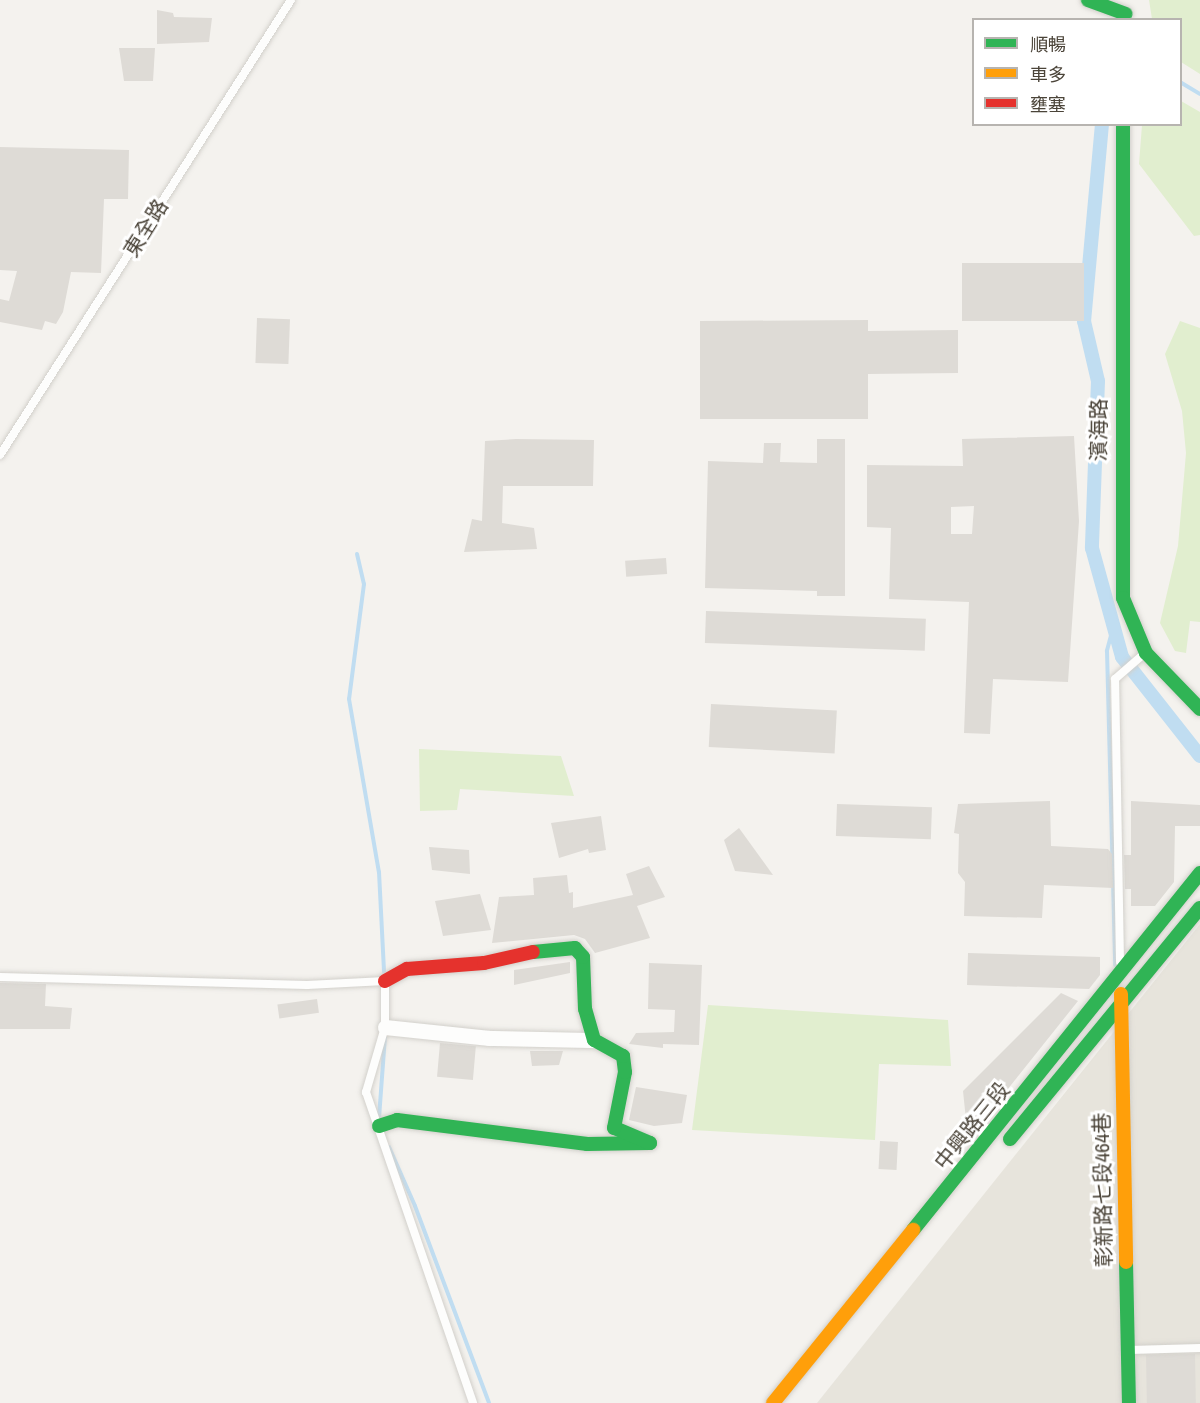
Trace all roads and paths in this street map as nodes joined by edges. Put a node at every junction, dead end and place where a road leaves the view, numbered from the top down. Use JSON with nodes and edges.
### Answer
{"nodes":[{"id":1,"x":291,"y":0,"type":"edge"},
{"id":2,"x":1088,"y":0,"type":"edge"},
{"id":3,"x":1122,"y":0,"type":"edge"},
{"id":4,"x":1126,"y":17,"type":"edge"},
{"id":5,"x":1123,"y":126,"type":"edge"},
{"id":6,"x":0,"y":455,"type":"edge"},
{"id":7,"x":1146,"y":653,"type":"junction"},
{"id":8,"x":1200,"y":709,"type":"edge"},
{"id":9,"x":1200,"y":873,"type":"edge"},
{"id":10,"x":1200,"y":908,"type":"edge"},
{"id":11,"x":1120,"y":976,"type":"junction"},
{"id":12,"x":0,"y":977,"type":"edge"},
{"id":13,"x":385,"y":981,"type":"junction"},
{"id":14,"x":1121,"y":1006,"type":"junction"},
{"id":15,"x":385,"y":1027,"type":"junction"},
{"id":16,"x":594,"y":1040,"type":"junction"},
{"id":17,"x":379,"y":1126,"type":"junction"},
{"id":18,"x":999,"y":1151,"type":"dead end"},
{"id":19,"x":945,"y":1214,"type":"dead end"},
{"id":20,"x":1200,"y":1348,"type":"edge"},
{"id":21,"x":1129,"y":1350,"type":"junction"},
{"id":22,"x":473,"y":1403,"type":"edge"},
{"id":23,"x":773,"y":1403,"type":"edge"},
{"id":24,"x":789,"y":1403,"type":"edge"},
{"id":25,"x":1129,"y":1403,"type":"edge"}],
"edges":[{"from":1,"to":6,"type":"lane","name":"東全路"},
{"from":2,"to":4,"type":"street"},
{"from":3,"to":4,"type":"street"},
{"from":5,"to":7,"type":"street","name":"濱海路"},
{"from":7,"to":8,"type":"street","name":"濱海路"},
{"from":7,"to":11,"type":"lane"},
{"from":9,"to":11,"type":"street","name":"中興路三段"},
{"from":10,"to":14,"type":"street","name":"中興路三段"},
{"from":11,"to":14,"type":"street","name":"彰新路七段464巷"},
{"from":11,"to":23,"type":"street","name":"中興路三段"},
{"from":12,"to":13,"type":"lane"},
{"from":13,"to":15,"type":"lane"},
{"from":13,"to":16,"type":"street"},
{"from":14,"to":18,"type":"street","name":"中興路三段"},
{"from":14,"to":21,"type":"street","name":"彰新路七段464巷"},
{"from":15,"to":16,"type":"street"},
{"from":15,"to":17,"type":"lane"},
{"from":16,"to":17,"type":"street"},
{"from":17,"to":22,"type":"lane"},
{"from":19,"to":24,"type":"street"},
{"from":20,"to":21,"type":"lane"},
{"from":21,"to":25,"type":"street","name":"彰新路七段464巷"}]}
